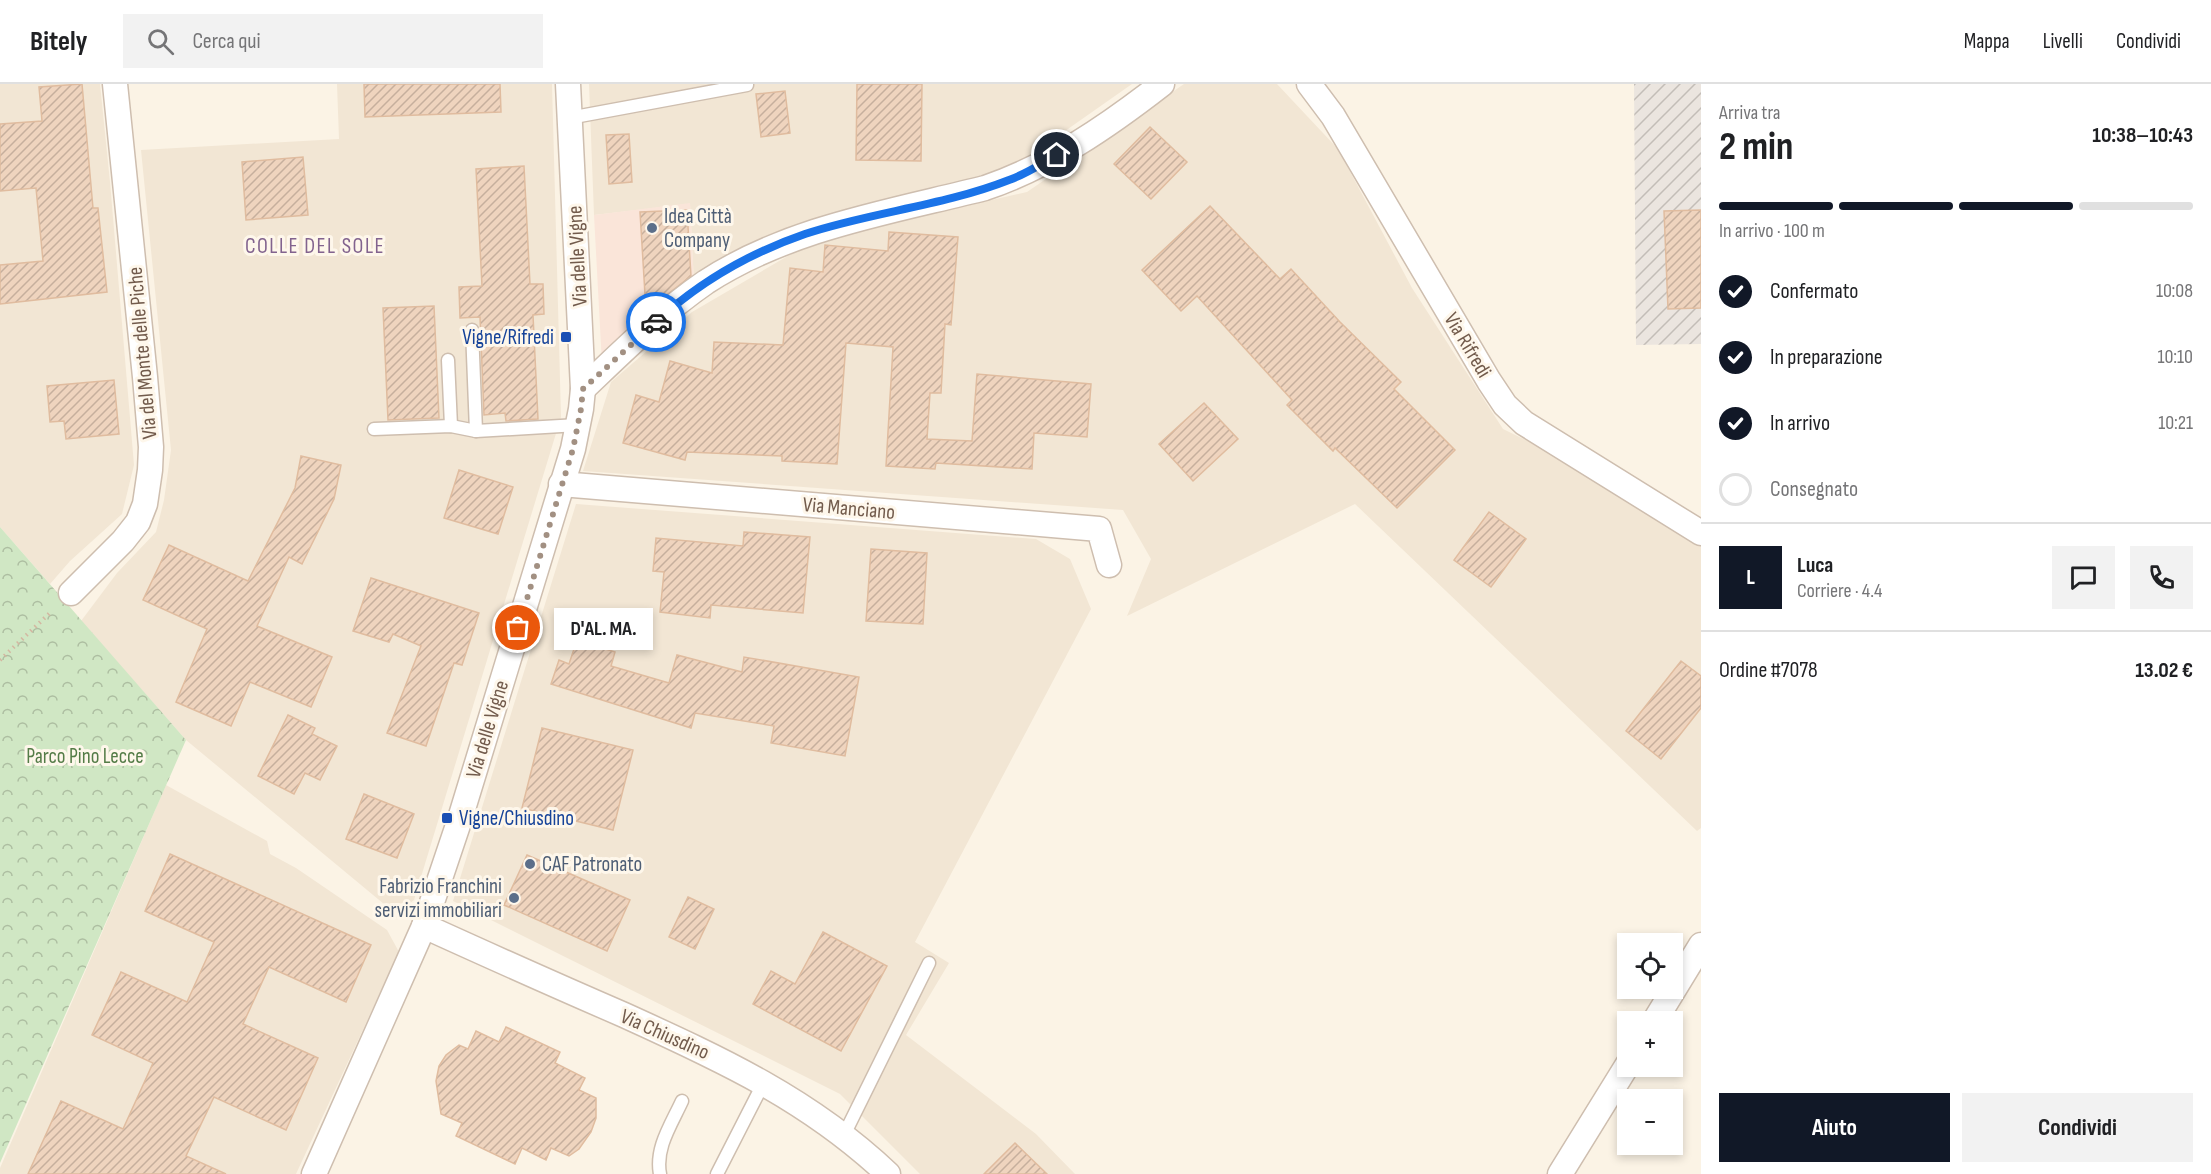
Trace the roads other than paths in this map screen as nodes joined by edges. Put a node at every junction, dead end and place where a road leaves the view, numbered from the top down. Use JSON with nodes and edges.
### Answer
{"nodes":[{"id":1,"x":115,"y":84,"type":"edge"},
{"id":2,"x":568,"y":84,"type":"edge"},
{"id":3,"x":1162,"y":84,"type":"edge"},
{"id":4,"x":1309,"y":84,"type":"edge"},
{"id":5,"x":747,"y":85,"type":"edge"},
{"id":6,"x":569,"y":118,"type":"junction"},
{"id":7,"x":472,"y":330,"type":"dead end"},
{"id":8,"x":448,"y":360,"type":"dead end"},
{"id":9,"x":583,"y":389,"type":"junction"},
{"id":10,"x":578,"y":425,"type":"junction"},
{"id":11,"x":451,"y":426,"type":"junction"},
{"id":12,"x":374,"y":429,"type":"dead end"},
{"id":13,"x":476,"y":431,"type":"junction"},
{"id":14,"x":561,"y":484,"type":"junction"},
{"id":15,"x":1701,"y":532,"type":"edge"},
{"id":16,"x":1109,"y":566,"type":"dead end"},
{"id":17,"x":70,"y":593,"type":"road end"},
{"id":18,"x":424,"y":926,"type":"junction"},
{"id":19,"x":1701,"y":945,"type":"edge"},
{"id":20,"x":929,"y":963,"type":"dead end"},
{"id":21,"x":1661,"y":1011,"type":"edge"},
{"id":22,"x":1620,"y":1077,"type":"edge"},
{"id":23,"x":764,"y":1082,"type":"junction"},
{"id":24,"x":682,"y":1101,"type":"dead end"},
{"id":25,"x":844,"y":1135,"type":"junction"},
{"id":26,"x":314,"y":1174,"type":"edge"},
{"id":27,"x":660,"y":1174,"type":"edge"},
{"id":28,"x":717,"y":1174,"type":"edge"},
{"id":29,"x":888,"y":1174,"type":"edge"},
{"id":30,"x":1560,"y":1174,"type":"edge"}],
"edges":[{"from":1,"to":17,"type":"street","name":"Via del Monte delle Piche"},
{"from":2,"to":6,"type":"street","name":"Via delle Vigne"},
{"from":3,"to":9,"type":"street"},
{"from":4,"to":15,"type":"street","name":"Via Rifredi"},
{"from":5,"to":6,"type":"lane"},
{"from":6,"to":9,"type":"street","name":"Via delle Vigne"},
{"from":7,"to":13,"type":"lane"},
{"from":8,"to":11,"type":"lane"},
{"from":9,"to":10,"type":"street","name":"Via delle Vigne"},
{"from":10,"to":13,"type":"lane"},
{"from":10,"to":14,"type":"street","name":"Via delle Vigne"},
{"from":11,"to":12,"type":"lane"},
{"from":11,"to":13,"type":"lane"},
{"from":14,"to":16,"type":"street","name":"Via Manciano"},
{"from":14,"to":18,"type":"street","name":"Via delle Vigne"},
{"from":18,"to":23,"type":"street","name":"Via Chiusdino"},
{"from":18,"to":26,"type":"street","name":"Via delle Vigne"},
{"from":19,"to":21,"type":"street"},
{"from":20,"to":25,"type":"lane"},
{"from":22,"to":30,"type":"street"},
{"from":23,"to":25,"type":"street","name":"Via Chiusdino"},
{"from":23,"to":28,"type":"lane"},
{"from":24,"to":27,"type":"lane"},
{"from":25,"to":29,"type":"street","name":"Via Chiusdino"}]}
